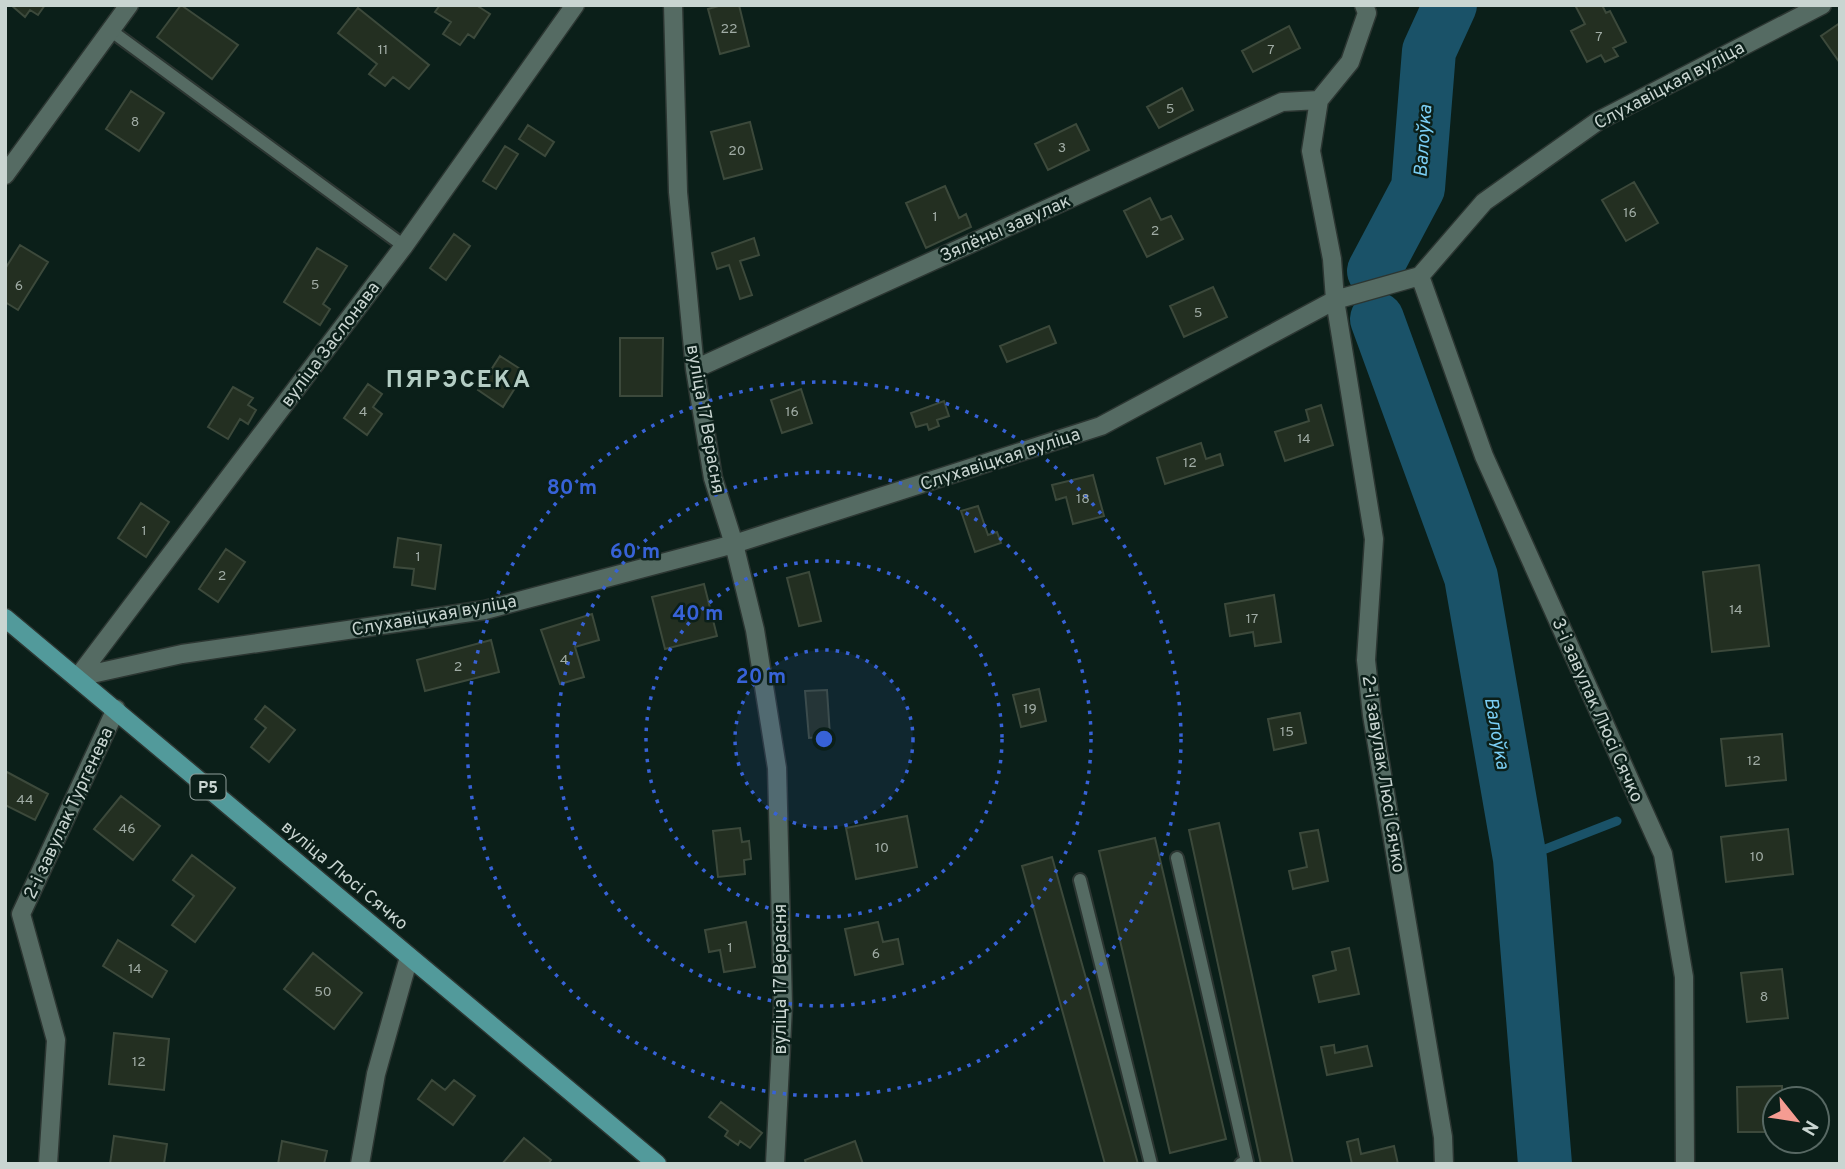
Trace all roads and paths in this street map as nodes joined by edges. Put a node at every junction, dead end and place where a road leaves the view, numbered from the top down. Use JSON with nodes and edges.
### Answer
{"nodes":[{"id":1,"x":129,"y":5,"type":"edge"},
{"id":2,"x":575,"y":5,"type":"edge"},
{"id":3,"x":673,"y":5,"type":"edge"},
{"id":4,"x":1364,"y":5,"type":"edge"},
{"id":5,"x":1822,"y":5,"type":"edge"},
{"id":6,"x":110,"y":30,"type":"junction"},
{"id":7,"x":1320,"y":100,"type":"junction"},
{"id":8,"x":5,"y":175,"type":"edge"},
{"id":9,"x":404,"y":246,"type":"junction"},
{"id":10,"x":1420,"y":276,"type":"junction"},
{"id":11,"x":1335,"y":300,"type":"junction"},
{"id":12,"x":695,"y":369,"type":"junction"},
{"id":13,"x":734,"y":544,"type":"junction"},
{"id":14,"x":5,"y":618,"type":"edge"},
{"id":15,"x":78,"y":677,"type":"junction"},
{"id":16,"x":116,"y":709,"type":"junction"},
{"id":17,"x":1177,"y":858,"type":"dead end"},
{"id":18,"x":1080,"y":880,"type":"dead end"},
{"id":19,"x":409,"y":957,"type":"junction"},
{"id":20,"x":48,"y":1164,"type":"edge"},
{"id":21,"x":360,"y":1164,"type":"edge"},
{"id":22,"x":657,"y":1164,"type":"edge"},
{"id":23,"x":775,"y":1164,"type":"edge"},
{"id":24,"x":1151,"y":1164,"type":"edge"},
{"id":25,"x":1241,"y":1164,"type":"edge"},
{"id":26,"x":1444,"y":1164,"type":"edge"},
{"id":27,"x":1685,"y":1164,"type":"edge"}],
"edges":[{"from":1,"to":6,"type":"street"},
{"from":2,"to":9,"type":"street","name":"вуліца Заслонава"},
{"from":3,"to":12,"type":"street","name":"вуліца 17 Верасня"},
{"from":4,"to":7,"type":"street"},
{"from":5,"to":10,"type":"street","name":"Слухавіцкая вуліца"},
{"from":6,"to":8,"type":"street"},
{"from":6,"to":9,"type":"lane"},
{"from":7,"to":11,"type":"street","name":"2-і завулак Люсі Сячко"},
{"from":7,"to":12,"type":"street","name":"Зялёны завулак"},
{"from":9,"to":15,"type":"street","name":"вуліца Заслонава"},
{"from":10,"to":11,"type":"street","name":"Слухавіцкая вуліца"},
{"from":10,"to":27,"type":"street","name":"3-і завулак Люсі Сячко"},
{"from":11,"to":13,"type":"street","name":"Слухавіцкая вуліца"},
{"from":11,"to":26,"type":"street","name":"2-і завулак Люсі Сячко"},
{"from":12,"to":13,"type":"street","name":"вуліца 17 Верасня"},
{"from":13,"to":15,"type":"street","name":"Слухавіцкая вуліца"},
{"from":13,"to":23,"type":"street","name":"вуліца 17 Верасня"},
{"from":14,"to":15,"type":"main road","name":"вуліца Люсі Сячко","number":"Р5"},
{"from":15,"to":16,"type":"main road","name":"вуліца Люсі Сячко","number":"Р5"},
{"from":16,"to":19,"type":"main road","name":"вуліца Люсі Сячко","number":"Р5"},
{"from":16,"to":20,"type":"street","name":"2-і завулак Тургенева"},
{"from":17,"to":25,"type":"lane"},
{"from":18,"to":24,"type":"lane"},
{"from":19,"to":21,"type":"street"},
{"from":19,"to":22,"type":"main road","name":"вуліца Люсі Сячко","number":"Р5"}]}
